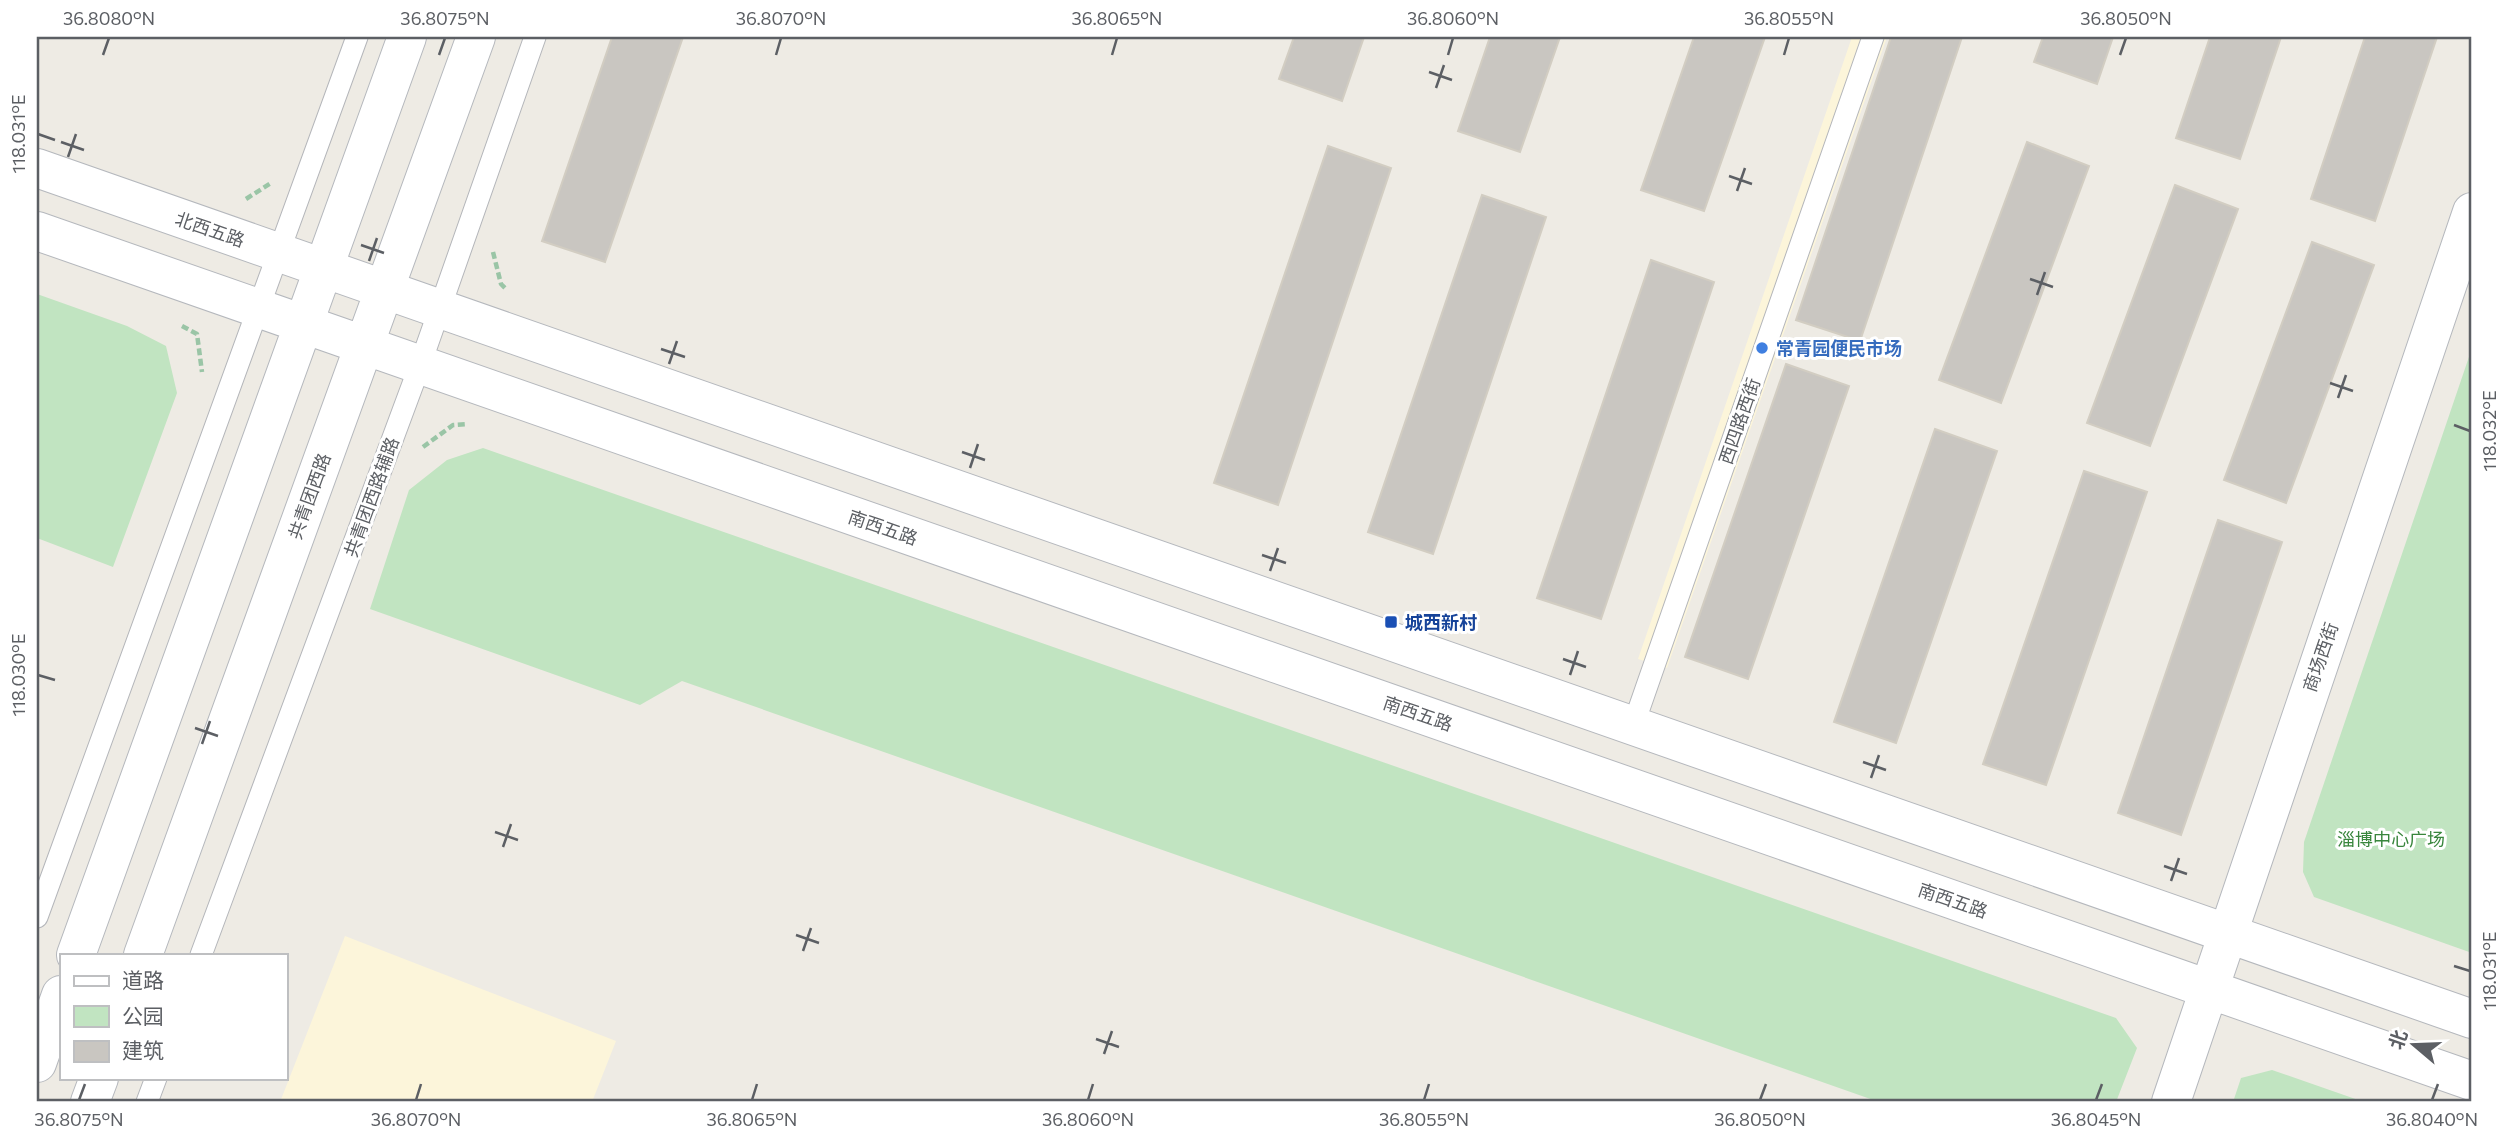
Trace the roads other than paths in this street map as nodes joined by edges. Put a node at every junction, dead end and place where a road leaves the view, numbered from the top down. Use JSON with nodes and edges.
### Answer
{"nodes":[{"id":1,"x":357,"y":37,"type":"edge"},
{"id":2,"x":407,"y":37,"type":"edge"},
{"id":3,"x":476,"y":37,"type":"edge"},
{"id":4,"x":535,"y":37,"type":"edge"},
{"id":5,"x":1872,"y":37,"type":"edge"},
{"id":6,"x":37,"y":169,"type":"edge"},
{"id":7,"x":2472,"y":212,"type":"edge"},
{"id":8,"x":37,"y":231,"type":"edge"},
{"id":9,"x":279,"y":253,"type":"junction"},
{"id":10,"x":323,"y":269,"type":"junction"},
{"id":11,"x":384,"y":290,"type":"junction"},
{"id":12,"x":258,"y":309,"type":"junction"},
{"id":13,"x":438,"y":309,"type":"junction"},
{"id":14,"x":303,"y":325,"type":"junction"},
{"id":15,"x":364,"y":345,"type":"junction"},
{"id":16,"x":420,"y":365,"type":"junction"},
{"id":17,"x":1633,"y":726,"type":"junction"},
{"id":18,"x":37,"y":917,"type":"edge"},
{"id":19,"x":2226,"y":933,"type":"junction"},
{"id":20,"x":76,"y":954,"type":"edge"},
{"id":21,"x":143,"y":954,"type":"edge"},
{"id":22,"x":201,"y":954,"type":"edge"},
{"id":23,"x":2208,"y":989,"type":"junction"},
{"id":24,"x":60,"y":998,"type":"edge"},
{"id":25,"x":2472,"y":1019,"type":"edge"},
{"id":26,"x":37,"y":1063,"type":"edge"},
{"id":27,"x":98,"y":1080,"type":"edge"},
{"id":28,"x":155,"y":1080,"type":"edge"},
{"id":29,"x":2472,"y":1081,"type":"edge"},
{"id":30,"x":90,"y":1102,"type":"edge"},
{"id":31,"x":147,"y":1102,"type":"edge"},
{"id":32,"x":2171,"y":1102,"type":"edge"}],
"edges":[{"from":1,"to":9,"type":"lane"},
{"from":2,"to":10,"type":"street"},
{"from":3,"to":11,"type":"street","name":"共青团西路"},
{"from":4,"to":13,"type":"lane","name":"共青团西路辅路"},
{"from":5,"to":17,"type":"lane","name":"西四路西街"},
{"from":6,"to":9,"type":"street","name":"北西五路"},
{"from":7,"to":19,"type":"street","name":"商场西街"},
{"from":8,"to":12,"type":"street"},
{"from":9,"to":10,"type":"street","name":"北西五路"},
{"from":9,"to":12,"type":"lane"},
{"from":10,"to":11,"type":"street","name":"北西五路"},
{"from":10,"to":14,"type":"street"},
{"from":11,"to":13,"type":"street"},
{"from":11,"to":15,"type":"street","name":"共青团西路"},
{"from":12,"to":14,"type":"street"},
{"from":12,"to":18,"type":"lane"},
{"from":13,"to":16,"type":"lane","name":"共青团西路辅路"},
{"from":13,"to":17,"type":"street"},
{"from":14,"to":15,"type":"street"},
{"from":14,"to":20,"type":"street"},
{"from":15,"to":16,"type":"street","name":"南西五路"},
{"from":15,"to":21,"type":"street","name":"共青团西路"},
{"from":16,"to":22,"type":"lane","name":"共青团西路辅路"},
{"from":16,"to":23,"type":"street","name":"南西五路"},
{"from":17,"to":19,"type":"street"},
{"from":19,"to":23,"type":"street","name":"商场西街"},
{"from":19,"to":25,"type":"street"},
{"from":23,"to":29,"type":"street","name":"南西五路"},
{"from":23,"to":32,"type":"street","name":"商场西街"},
{"from":24,"to":26,"type":"street"},
{"from":27,"to":30,"type":"street"},
{"from":28,"to":31,"type":"lane"}]}
